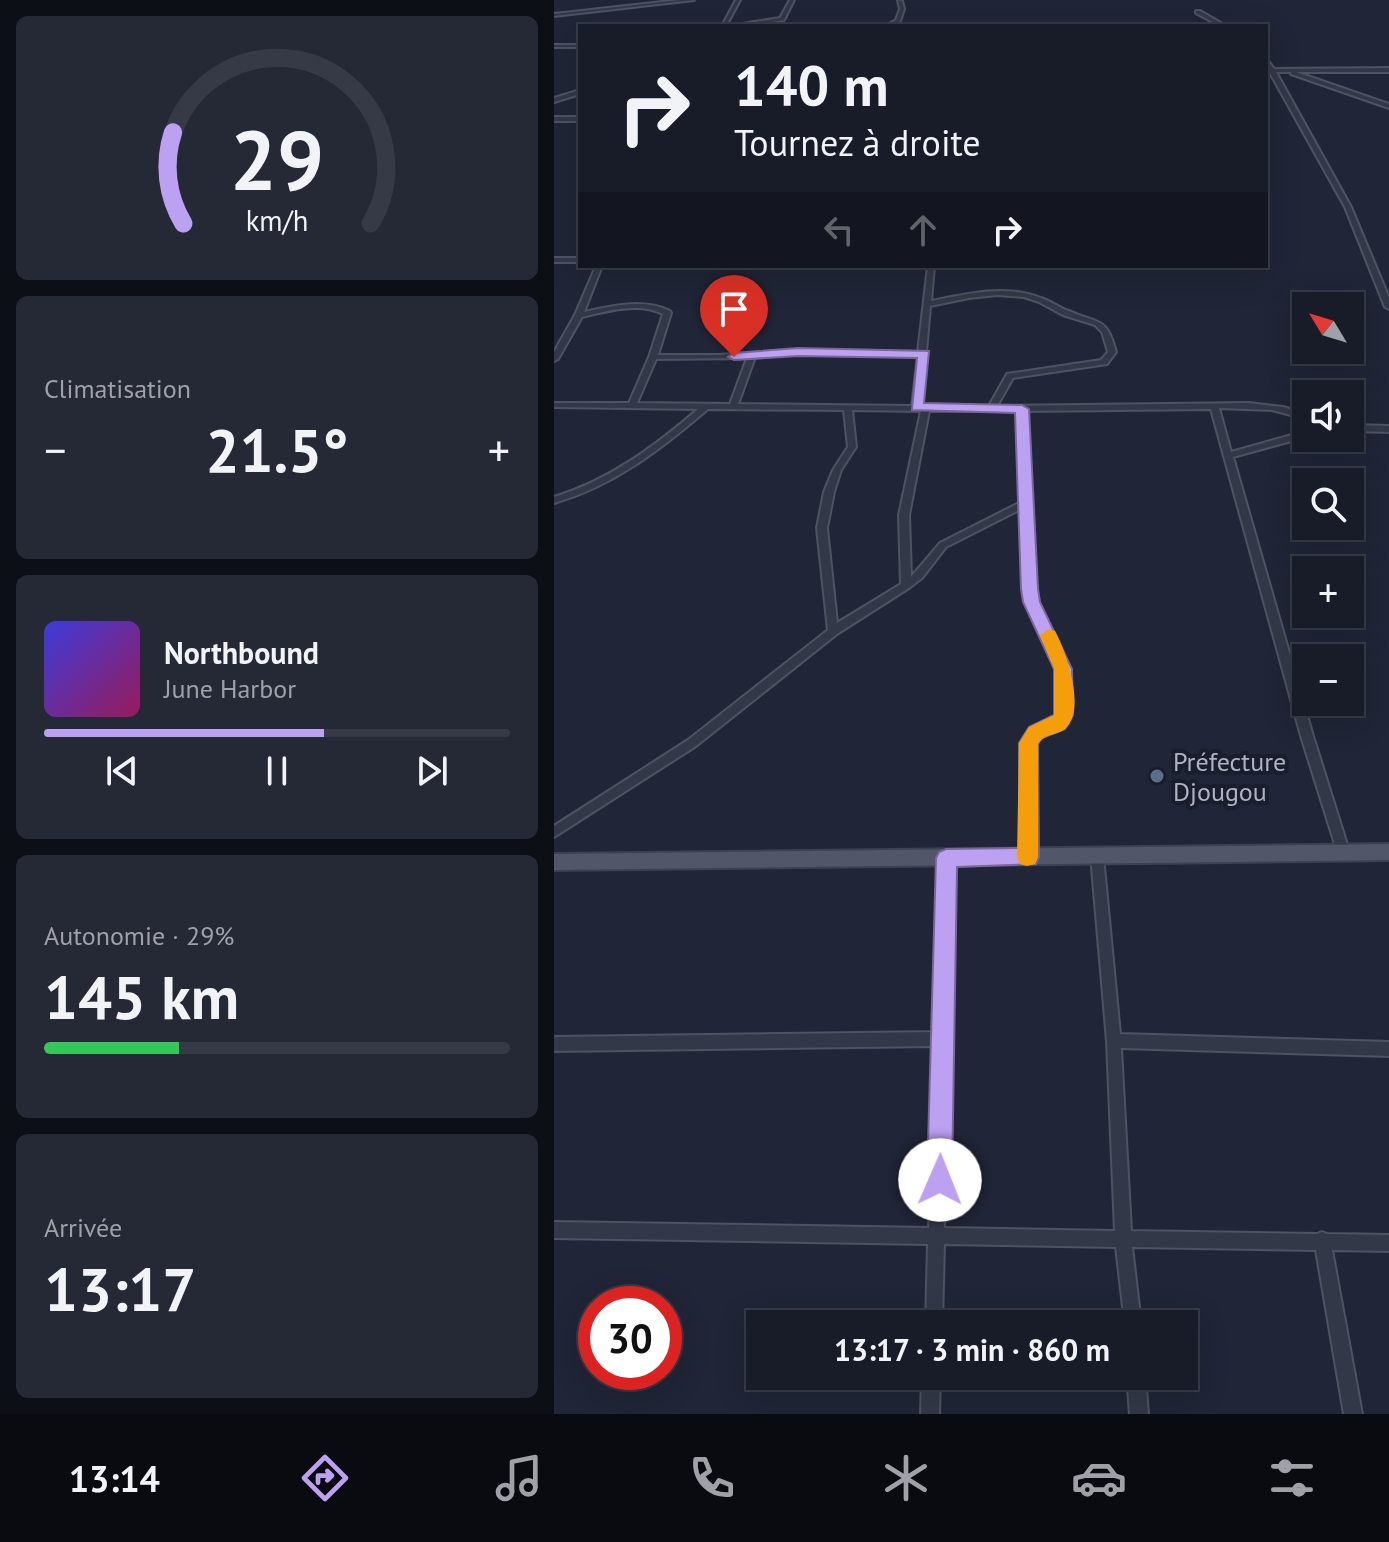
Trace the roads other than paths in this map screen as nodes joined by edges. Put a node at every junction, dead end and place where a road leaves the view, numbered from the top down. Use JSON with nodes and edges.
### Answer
{"nodes":[{"id":1,"x":692,"y":0,"type":"edge"},
{"id":2,"x":738,"y":0,"type":"edge"},
{"id":3,"x":792,"y":0,"type":"edge"},
{"id":4,"x":900,"y":1,"type":"edge"},
{"id":5,"x":1198,"y":12,"type":"dead end"},
{"id":6,"x":554,"y":15,"type":"edge"},
{"id":7,"x":725,"y":24,"type":"edge"},
{"id":8,"x":746,"y":24,"type":"edge"},
{"id":9,"x":892,"y":24,"type":"edge"},
{"id":10,"x":1220,"y":24,"type":"edge"},
{"id":11,"x":554,"y":46,"type":"edge"},
{"id":12,"x":578,"y":46,"type":"edge"},
{"id":13,"x":1389,"y":70,"type":"edge"},
{"id":14,"x":1269,"y":71,"type":"edge"},
{"id":15,"x":1289,"y":71,"type":"junction"},
{"id":16,"x":578,"y":92,"type":"edge"},
{"id":17,"x":554,"y":100,"type":"edge"},
{"id":18,"x":1389,"y":106,"type":"edge"},
{"id":19,"x":554,"y":119,"type":"edge"},
{"id":20,"x":578,"y":119,"type":"edge"},
{"id":21,"x":554,"y":260,"type":"edge"},
{"id":22,"x":578,"y":260,"type":"edge"},
{"id":23,"x":598,"y":268,"type":"edge"},
{"id":24,"x":932,"y":268,"type":"edge"},
{"id":25,"x":928,"y":304,"type":"junction"},
{"id":26,"x":1389,"y":307,"type":"edge"},
{"id":27,"x":579,"y":315,"type":"junction"},
{"id":28,"x":924,"y":354,"type":"junction"},
{"id":29,"x":751,"y":356,"type":"junction"},
{"id":30,"x":653,"y":357,"type":"junction"},
{"id":31,"x":554,"y":359,"type":"edge"},
{"id":32,"x":554,"y":405,"type":"edge"},
{"id":33,"x":632,"y":405,"type":"junction"},
{"id":34,"x":733,"y":406,"type":"junction"},
{"id":35,"x":1214,"y":406,"type":"junction"},
{"id":36,"x":705,"y":407,"type":"junction"},
{"id":37,"x":921,"y":407,"type":"junction"},
{"id":38,"x":848,"y":408,"type":"junction"},
{"id":39,"x":992,"y":408,"type":"junction"},
{"id":40,"x":1022,"y":409,"type":"junction"},
{"id":41,"x":1292,"y":411,"type":"edge"},
{"id":42,"x":1364,"y":428,"type":"edge"},
{"id":43,"x":1389,"y":429,"type":"edge"},
{"id":44,"x":1292,"y":438,"type":"edge"},
{"id":45,"x":1228,"y":456,"type":"junction"},
{"id":46,"x":554,"y":500,"type":"edge"},
{"id":47,"x":1026,"y":503,"type":"junction"},
{"id":48,"x":906,"y":586,"type":"junction"},
{"id":49,"x":833,"y":631,"type":"junction"},
{"id":50,"x":554,"y":832,"type":"edge"},
{"id":51,"x":1389,"y":852,"type":"edge"},
{"id":52,"x":1344,"y":854,"type":"junction"},
{"id":53,"x":1097,"y":856,"type":"junction"},
{"id":54,"x":1029,"y":857,"type":"junction"},
{"id":55,"x":946,"y":858,"type":"junction"},
{"id":56,"x":554,"y":862,"type":"edge"},
{"id":57,"x":942,"y":1039,"type":"junction"},
{"id":58,"x":1114,"y":1041,"type":"junction"},
{"id":59,"x":554,"y":1044,"type":"edge"},
{"id":60,"x":1389,"y":1049,"type":"edge"},
{"id":61,"x":554,"y":1230,"type":"edge"},
{"id":62,"x":938,"y":1236,"type":"junction"},
{"id":63,"x":1123,"y":1238,"type":"junction"},
{"id":64,"x":1322,"y":1240,"type":"junction"},
{"id":65,"x":1389,"y":1243,"type":"edge"},
{"id":66,"x":935,"y":1310,"type":"edge"},
{"id":67,"x":1131,"y":1310,"type":"edge"},
{"id":68,"x":931,"y":1390,"type":"edge"},
{"id":69,"x":1137,"y":1390,"type":"edge"},
{"id":70,"x":930,"y":1414,"type":"edge"},
{"id":71,"x":1139,"y":1414,"type":"edge"},
{"id":72,"x":1353,"y":1414,"type":"edge"}],
"edges":[{"from":1,"to":6,"type":"street"},
{"from":2,"to":7,"type":"street"},
{"from":3,"to":8,"type":"street"},
{"from":4,"to":9,"type":"street"},
{"from":5,"to":10,"type":"street"},
{"from":11,"to":12,"type":"street"},
{"from":13,"to":15,"type":"street"},
{"from":14,"to":15,"type":"street"},
{"from":14,"to":26,"type":"street"},
{"from":15,"to":18,"type":"street"},
{"from":16,"to":17,"type":"street"},
{"from":19,"to":20,"type":"street"},
{"from":21,"to":22,"type":"street"},
{"from":23,"to":27,"type":"street"},
{"from":24,"to":25,"type":"street"},
{"from":25,"to":28,"type":"street"},
{"from":25,"to":39,"type":"street"},
{"from":27,"to":30,"type":"street"},
{"from":27,"to":31,"type":"street"},
{"from":28,"to":29,"type":"street"},
{"from":28,"to":37,"type":"street"},
{"from":29,"to":30,"type":"street"},
{"from":29,"to":34,"type":"street"},
{"from":30,"to":33,"type":"street"},
{"from":32,"to":33,"type":"street"},
{"from":33,"to":36,"type":"street"},
{"from":34,"to":36,"type":"street"},
{"from":34,"to":38,"type":"street"},
{"from":35,"to":40,"type":"street"},
{"from":35,"to":41,"type":"street"},
{"from":35,"to":45,"type":"street"},
{"from":36,"to":46,"type":"street"},
{"from":37,"to":38,"type":"street"},
{"from":37,"to":39,"type":"street"},
{"from":37,"to":48,"type":"street"},
{"from":38,"to":49,"type":"street"},
{"from":39,"to":40,"type":"street"},
{"from":40,"to":47,"type":"street"},
{"from":42,"to":43,"type":"street"},
{"from":44,"to":45,"type":"street"},
{"from":45,"to":52,"type":"street"},
{"from":47,"to":48,"type":"street"},
{"from":47,"to":54,"type":"street"},
{"from":48,"to":49,"type":"street"},
{"from":49,"to":50,"type":"street"},
{"from":51,"to":52,"type":"main road"},
{"from":52,"to":53,"type":"main road"},
{"from":53,"to":54,"type":"main road"},
{"from":53,"to":58,"type":"street"},
{"from":54,"to":55,"type":"main road"},
{"from":55,"to":56,"type":"main road"},
{"from":55,"to":57,"type":"street"},
{"from":57,"to":59,"type":"street"},
{"from":57,"to":62,"type":"street"},
{"from":58,"to":60,"type":"street"},
{"from":58,"to":63,"type":"street"},
{"from":61,"to":62,"type":"street"},
{"from":62,"to":63,"type":"street"},
{"from":62,"to":66,"type":"street"},
{"from":63,"to":64,"type":"street"},
{"from":63,"to":67,"type":"street"},
{"from":64,"to":65,"type":"street"},
{"from":64,"to":72,"type":"street"},
{"from":68,"to":70,"type":"street"},
{"from":69,"to":71,"type":"street"}]}
